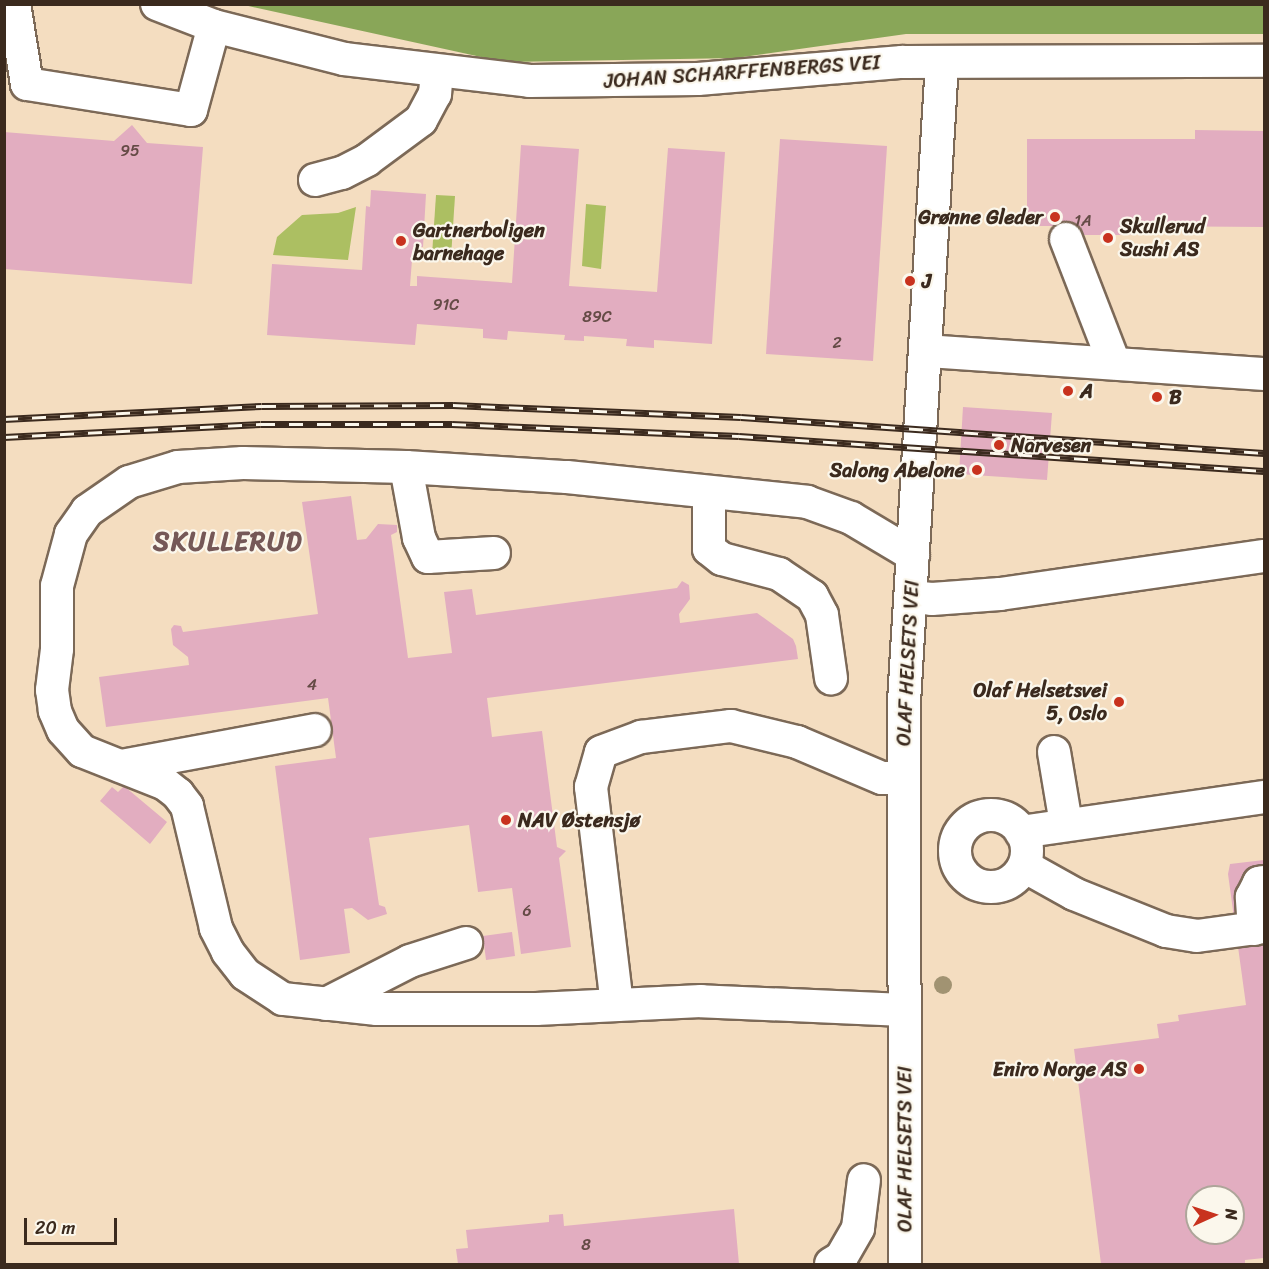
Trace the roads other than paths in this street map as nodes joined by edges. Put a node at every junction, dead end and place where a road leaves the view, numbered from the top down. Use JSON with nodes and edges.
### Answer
{"nodes":[{"id":1,"x":14,"y":4,"type":"edge"},
{"id":2,"x":157,"y":4,"type":"edge"},
{"id":3,"x":214,"y":26,"type":"junction"},
{"id":4,"x":1264,"y":61,"type":"edge"},
{"id":5,"x":942,"y":62,"type":"junction"},
{"id":6,"x":437,"y":73,"type":"junction"},
{"id":7,"x":315,"y":180,"type":"dead end"},
{"id":8,"x":1066,"y":239,"type":"dead end"},
{"id":9,"x":926,"y":351,"type":"junction"},
{"id":10,"x":1114,"y":363,"type":"junction"},
{"id":11,"x":1264,"y":374,"type":"edge"},
{"id":12,"x":406,"y":467,"type":"junction"},
{"id":13,"x":710,"y":492,"type":"junction"},
{"id":14,"x":494,"y":553,"type":"dead end"},
{"id":15,"x":913,"y":555,"type":"junction"},
{"id":16,"x":1264,"y":556,"type":"edge"},
{"id":17,"x":910,"y":597,"type":"junction"},
{"id":18,"x":831,"y":678,"type":"dead end"},
{"id":19,"x":315,"y":730,"type":"dead end"},
{"id":20,"x":1054,"y":752,"type":"dead end"},
{"id":21,"x":121,"y":766,"type":"junction"},
{"id":22,"x":903,"y":778,"type":"junction"},
{"id":23,"x":1264,"y":797,"type":"edge"},
{"id":24,"x":1066,"y":824,"type":"junction"},
{"id":25,"x":1021,"y":831,"type":"junction"},
{"id":26,"x":903,"y":856,"type":"junction"},
{"id":27,"x":955,"y":856,"type":"junction"},
{"id":28,"x":1024,"y":866,"type":"junction"},
{"id":29,"x":1264,"y":882,"type":"edge"},
{"id":30,"x":1259,"y":928,"type":"edge"},
{"id":31,"x":466,"y":943,"type":"dead end"},
{"id":32,"x":326,"y":1004,"type":"junction"},
{"id":33,"x":617,"y":1005,"type":"junction"},
{"id":34,"x":904,"y":1010,"type":"junction"},
{"id":35,"x":904,"y":1179,"type":"junction"},
{"id":36,"x":836,"y":1262,"type":"edge"},
{"id":37,"x":905,"y":1264,"type":"edge"}],
"edges":[{"from":1,"to":3,"type":"street"},
{"from":2,"to":3,"type":"street","name":"JOHAN SCHARFFENBERGS VEI"},
{"from":3,"to":6,"type":"street","name":"JOHAN SCHARFFENBERGS VEI"},
{"from":4,"to":5,"type":"street","name":"JOHAN SCHARFFENBERGS VEI"},
{"from":5,"to":6,"type":"street","name":"JOHAN SCHARFFENBERGS VEI"},
{"from":5,"to":9,"type":"street","name":"OLAF HELSETS VEI"},
{"from":6,"to":7,"type":"street"},
{"from":8,"to":10,"type":"street"},
{"from":9,"to":10,"type":"street"},
{"from":9,"to":15,"type":"street","name":"OLAF HELSETS VEI"},
{"from":10,"to":11,"type":"street"},
{"from":12,"to":13,"type":"street"},
{"from":12,"to":14,"type":"street"},
{"from":12,"to":21,"type":"street"},
{"from":13,"to":15,"type":"street"},
{"from":13,"to":18,"type":"street"},
{"from":15,"to":17,"type":"street","name":"OLAF HELSETS VEI"},
{"from":16,"to":17,"type":"street"},
{"from":17,"to":22,"type":"street","name":"OLAF HELSETS VEI"},
{"from":19,"to":21,"type":"street"},
{"from":20,"to":24,"type":"street"},
{"from":21,"to":32,"type":"street"},
{"from":22,"to":26,"type":"street","name":"OLAF HELSETS VEI"},
{"from":22,"to":33,"type":"street"},
{"from":23,"to":24,"type":"street"},
{"from":24,"to":25,"type":"street"},
{"from":25,"to":27,"type":"street"},
{"from":25,"to":28,"type":"street"},
{"from":26,"to":27,"type":"street"},
{"from":26,"to":34,"type":"street","name":"OLAF HELSETS VEI"},
{"from":27,"to":28,"type":"street"},
{"from":28,"to":30,"type":"street"},
{"from":29,"to":30,"type":"street"},
{"from":31,"to":32,"type":"street"},
{"from":32,"to":33,"type":"street"},
{"from":33,"to":34,"type":"street"},
{"from":34,"to":35,"type":"street","name":"OLAF HELSETS VEI"},
{"from":35,"to":36,"type":"street"},
{"from":35,"to":37,"type":"street","name":"OLAF HELSETS VEI"}]}
